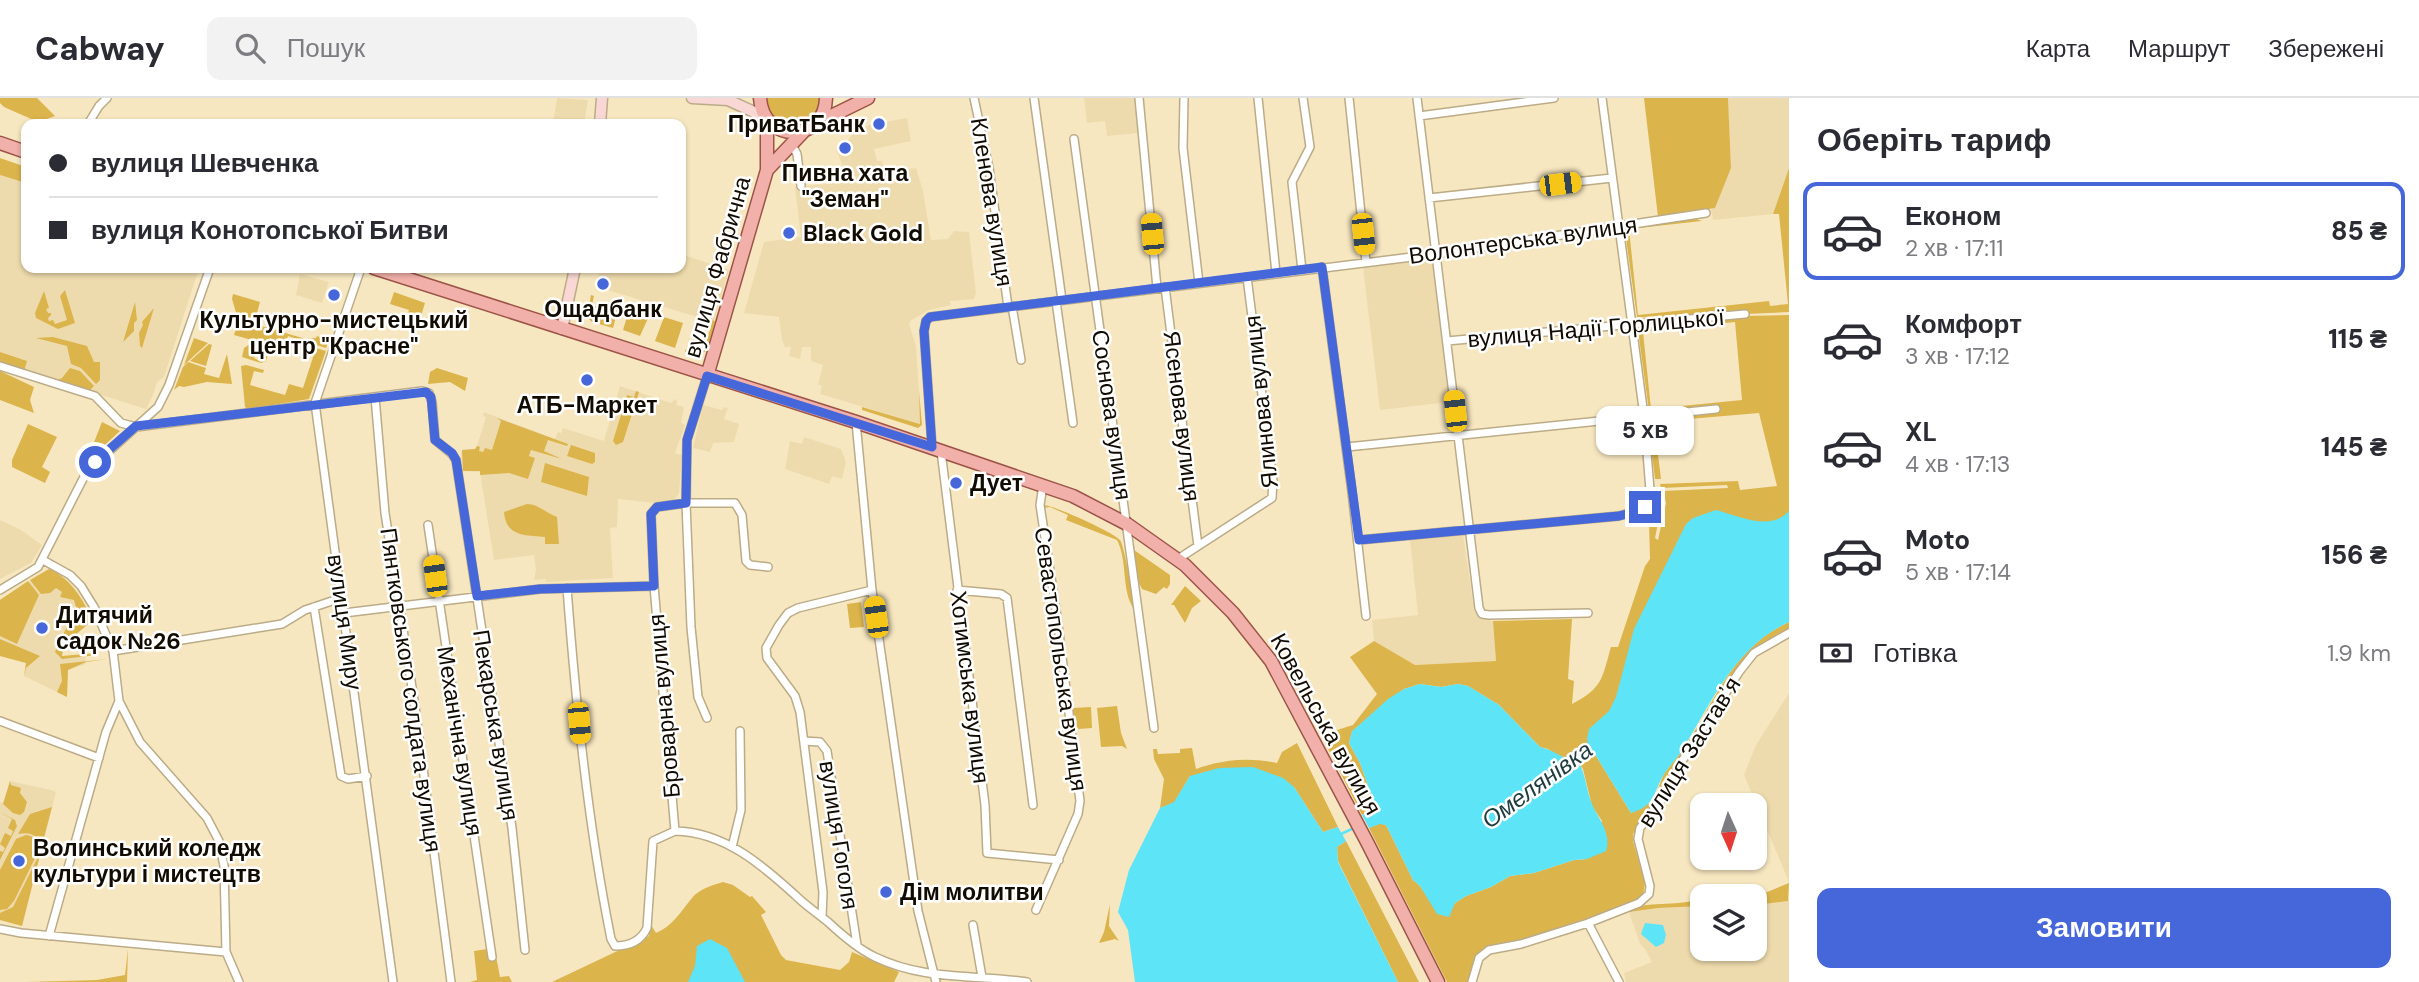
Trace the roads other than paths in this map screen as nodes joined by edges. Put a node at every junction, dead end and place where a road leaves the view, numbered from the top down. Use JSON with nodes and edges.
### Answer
{"nodes":[{"id":1,"x":107,"y":98,"type":"edge"},
{"id":2,"x":602,"y":98,"type":"edge"},
{"id":3,"x":692,"y":98,"type":"edge"},
{"id":4,"x":761,"y":98,"type":"edge"},
{"id":5,"x":826,"y":98,"type":"edge"},
{"id":6,"x":868,"y":98,"type":"edge"},
{"id":7,"x":974,"y":98,"type":"edge"},
{"id":8,"x":1034,"y":98,"type":"edge"},
{"id":9,"x":1139,"y":98,"type":"edge"},
{"id":10,"x":1184,"y":98,"type":"edge"},
{"id":11,"x":1258,"y":98,"type":"edge"},
{"id":12,"x":1303,"y":98,"type":"edge"},
{"id":13,"x":1349,"y":98,"type":"edge"},
{"id":14,"x":1417,"y":98,"type":"edge"},
{"id":15,"x":1554,"y":98,"type":"edge"},
{"id":16,"x":1602,"y":98,"type":"edge"},
{"id":17,"x":730,"y":99,"type":"edge"},
{"id":18,"x":1419,"y":116,"type":"junction"},
{"id":19,"x":766,"y":118,"type":"junction"},
{"id":20,"x":91,"y":119,"type":"edge"},
{"id":21,"x":600,"y":119,"type":"edge"},
{"id":22,"x":817,"y":123,"type":"junction"},
{"id":23,"x":804,"y":131,"type":"junction"},
{"id":24,"x":1074,"y":139,"type":"dead end"},
{"id":25,"x":0,"y":143,"type":"edge"},
{"id":26,"x":792,"y":145,"type":"junction"},
{"id":27,"x":21,"y":150,"type":"edge"},
{"id":28,"x":767,"y":170,"type":"junction"},
{"id":29,"x":1612,"y":178,"type":"junction"},
{"id":30,"x":801,"y":186,"type":"dead end"},
{"id":31,"x":1429,"y":198,"type":"junction"},
{"id":32,"x":1706,"y":214,"type":"dead end"},
{"id":33,"x":1619,"y":228,"type":"junction"},
{"id":34,"x":1436,"y":254,"type":"junction"},
{"id":35,"x":1366,"y":262,"type":"junction"},
{"id":36,"x":1322,"y":267,"type":"junction"},
{"id":37,"x":1302,"y":270,"type":"junction"},
{"id":38,"x":208,"y":273,"type":"edge"},
{"id":39,"x":359,"y":273,"type":"edge"},
{"id":40,"x":389,"y":273,"type":"edge"},
{"id":41,"x":574,"y":273,"type":"edge"},
{"id":42,"x":1276,"y":273,"type":"junction"},
{"id":43,"x":1247,"y":277,"type":"junction"},
{"id":44,"x":1199,"y":283,"type":"junction"},
{"id":45,"x":1161,"y":288,"type":"junction"},
{"id":46,"x":1096,"y":296,"type":"junction"},
{"id":47,"x":1059,"y":300,"type":"junction"},
{"id":48,"x":1010,"y":306,"type":"junction"},
{"id":49,"x":1745,"y":314,"type":"dead end"},
{"id":50,"x":1630,"y":324,"type":"junction"},
{"id":51,"x":562,"y":329,"type":"junction"},
{"id":52,"x":1447,"y":341,"type":"junction"},
{"id":53,"x":1021,"y":360,"type":"dead end"},
{"id":54,"x":0,"y":366,"type":"edge"},
{"id":55,"x":707,"y":376,"type":"junction"},
{"id":56,"x":375,"y":397,"type":"junction"},
{"id":57,"x":315,"y":404,"type":"junction"},
{"id":58,"x":1716,"y":409,"type":"dead end"},
{"id":59,"x":1644,"y":416,"type":"junction"},
{"id":60,"x":856,"y":422,"type":"junction"},
{"id":61,"x":1073,"y":423,"type":"dead end"},
{"id":62,"x":136,"y":426,"type":"junction"},
{"id":63,"x":1457,"y":435,"type":"junction"},
{"id":64,"x":1347,"y":447,"type":"junction"},
{"id":65,"x":937,"y":448,"type":"junction"},
{"id":66,"x":1043,"y":484,"type":"junction"},
{"id":67,"x":686,"y":503,"type":"junction"},
{"id":68,"x":1127,"y":524,"type":"junction"},
{"id":69,"x":428,"y":526,"type":"dead end"},
{"id":70,"x":1469,"y":528,"type":"junction"},
{"id":71,"x":1359,"y":540,"type":"junction"},
{"id":72,"x":1198,"y":546,"type":"junction"},
{"id":73,"x":1178,"y":559,"type":"junction"},
{"id":74,"x":43,"y":560,"type":"junction"},
{"id":75,"x":768,"y":567,"type":"dead end"},
{"id":76,"x":654,"y":586,"type":"junction"},
{"id":77,"x":567,"y":588,"type":"junction"},
{"id":78,"x":0,"y":590,"type":"edge"},
{"id":79,"x":872,"y":590,"type":"junction"},
{"id":80,"x":957,"y":590,"type":"junction"},
{"id":81,"x":477,"y":596,"type":"junction"},
{"id":82,"x":341,"y":598,"type":"junction"},
{"id":83,"x":439,"y":601,"type":"junction"},
{"id":84,"x":314,"y":607,"type":"junction"},
{"id":85,"x":400,"y":607,"type":"junction"},
{"id":86,"x":344,"y":613,"type":"junction"},
{"id":87,"x":1588,"y":613,"type":"dead end"},
{"id":88,"x":1366,"y":616,"type":"dead end"},
{"id":89,"x":1789,"y":633,"type":"edge"},
{"id":90,"x":113,"y":651,"type":"junction"},
{"id":91,"x":119,"y":701,"type":"junction"},
{"id":92,"x":707,"y":718,"type":"dead end"},
{"id":93,"x":0,"y":721,"type":"edge"},
{"id":94,"x":1154,"y":728,"type":"dead end"},
{"id":95,"x":740,"y":731,"type":"dead end"},
{"id":96,"x":804,"y":741,"type":"junction"},
{"id":97,"x":99,"y":758,"type":"junction"},
{"id":98,"x":367,"y":776,"type":"junction"},
{"id":99,"x":1033,"y":805,"type":"dead end"},
{"id":100,"x":675,"y":831,"type":"junction"},
{"id":101,"x":732,"y":846,"type":"junction"},
{"id":102,"x":1059,"y":860,"type":"junction"},
{"id":103,"x":1036,"y":910,"type":"dead end"},
{"id":104,"x":822,"y":917,"type":"junction"},
{"id":105,"x":1588,"y":923,"type":"junction"},
{"id":106,"x":973,"y":925,"type":"dead end"},
{"id":107,"x":0,"y":929,"type":"edge"},
{"id":108,"x":49,"y":936,"type":"junction"},
{"id":109,"x":857,"y":946,"type":"junction"},
{"id":110,"x":525,"y":950,"type":"dead end"},
{"id":111,"x":226,"y":952,"type":"junction"},
{"id":112,"x":492,"y":957,"type":"dead end"},
{"id":113,"x":982,"y":976,"type":"junction"},
{"id":114,"x":934,"y":979,"type":"edge"},
{"id":115,"x":239,"y":982,"type":"edge"},
{"id":116,"x":393,"y":982,"type":"edge"},
{"id":117,"x":451,"y":982,"type":"edge"},
{"id":118,"x":1027,"y":982,"type":"edge"},
{"id":119,"x":1438,"y":982,"type":"edge"},
{"id":120,"x":1472,"y":982,"type":"edge"},
{"id":121,"x":1619,"y":982,"type":"edge"}],
"edges":[{"from":1,"to":20,"type":"street"},
{"from":2,"to":21,"type":"main road"},
{"from":3,"to":17,"type":"main road"},
{"from":4,"to":19,"type":"main road","name":"вулиця Фабрична"},
{"from":5,"to":22,"type":"main road"},
{"from":6,"to":22,"type":"main road","name":"вулиця Фабрична"},
{"from":7,"to":48,"type":"street","name":"Кленова вулиця"},
{"from":8,"to":47,"type":"street"},
{"from":9,"to":45,"type":"street","name":"Ясенова вулиця"},
{"from":10,"to":44,"type":"street"},
{"from":11,"to":42,"type":"street"},
{"from":12,"to":37,"type":"street"},
{"from":13,"to":35,"type":"street"},
{"from":14,"to":18,"type":"street"},
{"from":15,"to":18,"type":"street"},
{"from":16,"to":29,"type":"street"},
{"from":17,"to":19,"type":"main road"},
{"from":18,"to":31,"type":"street"},
{"from":19,"to":23,"type":"main road"},
{"from":19,"to":28,"type":"main road","name":"вулиця Фабрична"},
{"from":22,"to":23,"type":"main road","name":"вулиця Фабрична"},
{"from":23,"to":26,"type":"main road","name":"вулиця Фабрична"},
{"from":24,"to":46,"type":"street","name":"Соснова вулиця"},
{"from":25,"to":27,"type":"main road"},
{"from":26,"to":28,"type":"main road","name":"вулиця Фабрична"},
{"from":26,"to":30,"type":"street"},
{"from":28,"to":55,"type":"main road","name":"вулиця Фабрична"},
{"from":29,"to":31,"type":"street"},
{"from":29,"to":33,"type":"street"},
{"from":31,"to":34,"type":"street"},
{"from":32,"to":33,"type":"street","name":"Волонтерська вулиця"},
{"from":33,"to":34,"type":"street","name":"Волонтерська вулиця"},
{"from":33,"to":50,"type":"street"},
{"from":34,"to":35,"type":"street","name":"Волонтерська вулиця"},
{"from":34,"to":52,"type":"street"},
{"from":35,"to":36,"type":"street","name":"Волонтерська вулиця"},
{"from":36,"to":37,"type":"street","name":"Волонтерська вулиця"},
{"from":36,"to":64,"type":"street"},
{"from":37,"to":42,"type":"street","name":"Волонтерська вулиця"},
{"from":38,"to":62,"type":"street"},
{"from":39,"to":57,"type":"street","name":"вулиця Миру"},
{"from":40,"to":51,"type":"main road","name":"Ковельська вулиця"},
{"from":41,"to":51,"type":"main road"},
{"from":42,"to":43,"type":"street","name":"Волонтерська вулиця"},
{"from":43,"to":44,"type":"street","name":"Волонтерська вулиця"},
{"from":43,"to":72,"type":"street","name":"Ялинова вулиця"},
{"from":44,"to":45,"type":"street","name":"Волонтерська вулиця"},
{"from":45,"to":46,"type":"street","name":"Волонтерська вулиця"},
{"from":45,"to":72,"type":"street","name":"Ясенова вулиця"},
{"from":46,"to":47,"type":"street","name":"Волонтерська вулиця"},
{"from":46,"to":68,"type":"street","name":"Соснова вулиця"},
{"from":47,"to":48,"type":"street","name":"Волонтерська вулиця"},
{"from":47,"to":61,"type":"street"},
{"from":48,"to":53,"type":"street","name":"Кленова вулиця"},
{"from":48,"to":65,"type":"street","name":"Волонтерська вулиця"},
{"from":49,"to":50,"type":"street","name":"вулиця Надії Горлицької"},
{"from":50,"to":52,"type":"street","name":"вулиця Надії Горлицької"},
{"from":50,"to":59,"type":"street"},
{"from":51,"to":55,"type":"main road","name":"Ковельська вулиця"},
{"from":52,"to":63,"type":"street"},
{"from":54,"to":62,"type":"street"},
{"from":55,"to":60,"type":"main road","name":"Ковельська вулиця"},
{"from":55,"to":67,"type":"street"},
{"from":56,"to":57,"type":"street"},
{"from":56,"to":81,"type":"street","name":"Пекарська вулиця"},
{"from":56,"to":85,"type":"street","name":"Пянтковського солдата вулиця"},
{"from":57,"to":62,"type":"street"},
{"from":57,"to":82,"type":"street","name":"вулиця Миру"},
{"from":58,"to":59,"type":"street"},
{"from":59,"to":63,"type":"street"},
{"from":59,"to":70,"type":"street"},
{"from":60,"to":65,"type":"main road","name":"Ковельська вулиця"},
{"from":60,"to":79,"type":"street"},
{"from":62,"to":74,"type":"street"},
{"from":63,"to":64,"type":"street"},
{"from":63,"to":70,"type":"street"},
{"from":64,"to":71,"type":"street"},
{"from":65,"to":66,"type":"main road","name":"Ковельська вулиця"},
{"from":65,"to":80,"type":"street","name":"Хотимська вулиця"},
{"from":66,"to":68,"type":"main road","name":"Ковельська вулиця"},
{"from":66,"to":102,"type":"street","name":"Севастопольська вулиця"},
{"from":67,"to":75,"type":"street"},
{"from":67,"to":76,"type":"street","name":"Броварна вулиця"},
{"from":67,"to":92,"type":"street"},
{"from":68,"to":73,"type":"main road","name":"Ковельська вулиця"},
{"from":68,"to":94,"type":"street","name":"Соснова вулиця"},
{"from":69,"to":83,"type":"street","name":"Механічна вулиця"},
{"from":70,"to":71,"type":"street"},
{"from":70,"to":87,"type":"street"},
{"from":71,"to":88,"type":"street"},
{"from":72,"to":73,"type":"street","name":"Ялинова вулиця"},
{"from":73,"to":119,"type":"main road","name":"Ковельська вулиця"},
{"from":74,"to":78,"type":"street"},
{"from":74,"to":90,"type":"street"},
{"from":76,"to":77,"type":"street"},
{"from":76,"to":100,"type":"street","name":"Броварна вулиця"},
{"from":77,"to":81,"type":"street"},
{"from":77,"to":100,"type":"street","name":"Броварна вулиця"},
{"from":79,"to":96,"type":"street"},
{"from":79,"to":114,"type":"street"},
{"from":80,"to":99,"type":"street"},
{"from":80,"to":102,"type":"street","name":"Хотимська вулиця"},
{"from":81,"to":83,"type":"street"},
{"from":81,"to":110,"type":"street","name":"Пекарська вулиця"},
{"from":82,"to":84,"type":"street"},
{"from":82,"to":86,"type":"street","name":"вулиця Миру"},
{"from":83,"to":85,"type":"street"},
{"from":83,"to":112,"type":"street","name":"Механічна вулиця"},
{"from":84,"to":90,"type":"street"},
{"from":84,"to":98,"type":"street"},
{"from":85,"to":86,"type":"street"},
{"from":85,"to":117,"type":"street","name":"Пянтковського солдата вулиця"},
{"from":86,"to":98,"type":"street","name":"вулиця Миру"},
{"from":89,"to":105,"type":"street","name":"вулиця Заставʼя"},
{"from":90,"to":91,"type":"street"},
{"from":91,"to":97,"type":"street"},
{"from":91,"to":111,"type":"street"},
{"from":93,"to":97,"type":"street"},
{"from":95,"to":101,"type":"street"},
{"from":96,"to":104,"type":"street"},
{"from":96,"to":109,"type":"street","name":"вулиця Гоголя"},
{"from":97,"to":108,"type":"street"},
{"from":98,"to":116,"type":"street","name":"вулиця Миру"},
{"from":100,"to":101,"type":"street"},
{"from":101,"to":104,"type":"street"},
{"from":102,"to":103,"type":"street","name":"Севастопольська вулиця"},
{"from":104,"to":109,"type":"street"},
{"from":105,"to":120,"type":"street","name":"вулиця Заставʼя"},
{"from":105,"to":121,"type":"street"},
{"from":106,"to":113,"type":"street"},
{"from":107,"to":108,"type":"street"},
{"from":108,"to":111,"type":"street"},
{"from":109,"to":114,"type":"street"},
{"from":111,"to":115,"type":"street"},
{"from":113,"to":114,"type":"street"},
{"from":113,"to":118,"type":"street"}]}
